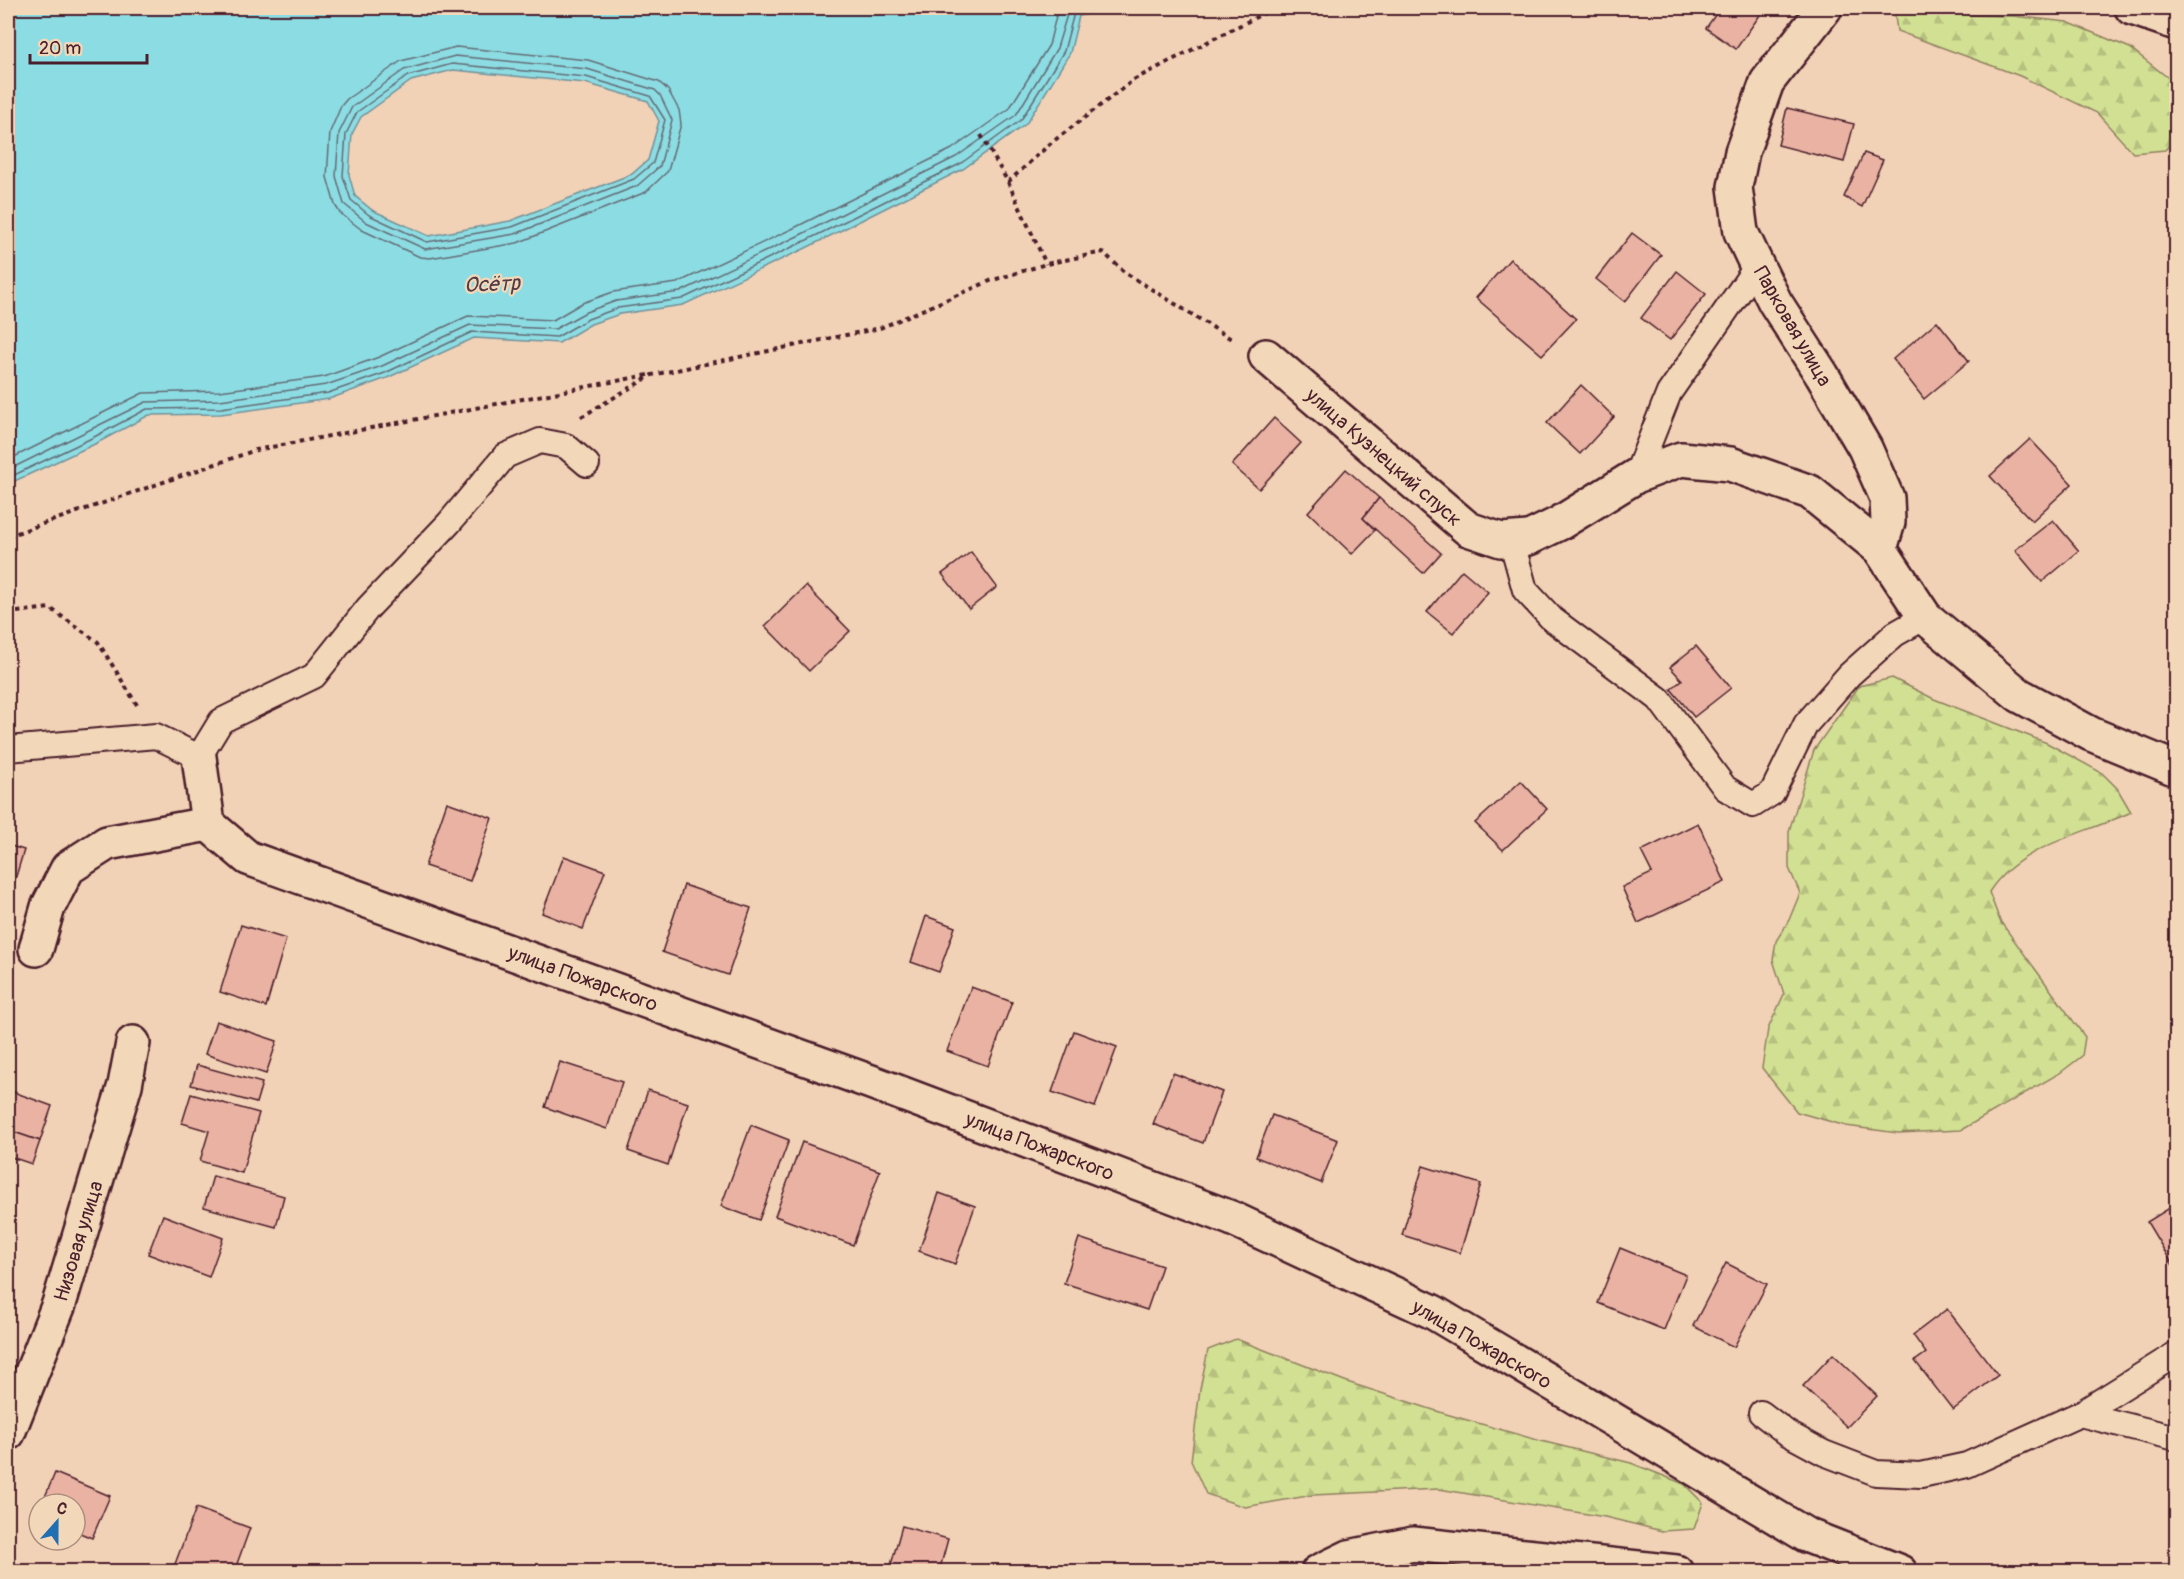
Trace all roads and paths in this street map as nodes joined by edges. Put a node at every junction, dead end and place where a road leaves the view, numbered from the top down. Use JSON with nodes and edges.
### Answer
{"nodes":[{"id":1,"x":1274,"y":8,"type":"edge"},
{"id":2,"x":1825,"y":8,"type":"edge"},
{"id":3,"x":2132,"y":8,"type":"edge"},
{"id":4,"x":2176,"y":23,"type":"edge"},
{"id":5,"x":981,"y":135,"type":"dead end"},
{"id":6,"x":1008,"y":182,"type":"junction"},
{"id":7,"x":1046,"y":264,"type":"junction"},
{"id":8,"x":1757,"y":266,"type":"junction"},
{"id":9,"x":1266,"y":356,"type":"joint"},
{"id":10,"x":652,"y":375,"type":"junction"},
{"id":11,"x":540,"y":441,"type":"junction"},
{"id":12,"x":587,"y":464,"type":"dead end"},
{"id":13,"x":1636,"y":476,"type":"junction"},
{"id":14,"x":8,"y":536,"type":"edge"},
{"id":15,"x":1511,"y":539,"type":"junction"},
{"id":16,"x":1880,"y":549,"type":"junction"},
{"id":17,"x":8,"y":613,"type":"edge"},
{"id":18,"x":1925,"y":616,"type":"junction"},
{"id":19,"x":156,"y":736,"type":"junction"},
{"id":20,"x":8,"y":749,"type":"edge"},
{"id":21,"x":199,"y":757,"type":"junction"},
{"id":22,"x":2176,"y":769,"type":"edge"},
{"id":23,"x":208,"y":824,"type":"junction"},
{"id":24,"x":36,"y":949,"type":"dead end"},
{"id":25,"x":133,"y":1043,"type":"dead end"},
{"id":26,"x":2176,"y":1354,"type":"edge"},
{"id":27,"x":1761,"y":1413,"type":"dead end"},
{"id":28,"x":2080,"y":1414,"type":"junction"},
{"id":29,"x":8,"y":1433,"type":"edge"},
{"id":30,"x":2176,"y":1438,"type":"edge"},
{"id":31,"x":1318,"y":1572,"type":"edge"},
{"id":32,"x":1676,"y":1572,"type":"edge"},
{"id":33,"x":1900,"y":1572,"type":"edge"}],
"edges":[{"from":1,"to":6,"type":"path"},
{"from":2,"to":8,"type":"street","name":"Парковая улица"},
{"from":3,"to":4,"type":"street"},
{"from":5,"to":6,"type":"path"},
{"from":6,"to":7,"type":"path"},
{"from":7,"to":9,"type":"path"},
{"from":7,"to":10,"type":"path"},
{"from":8,"to":13,"type":"lane"},
{"from":8,"to":16,"type":"street","name":"Парковая улица"},
{"from":9,"to":15,"type":"street","name":"улица Кузнецкий спуск"},
{"from":10,"to":11,"type":"path"},
{"from":10,"to":14,"type":"path"},
{"from":11,"to":12,"type":"lane"},
{"from":11,"to":21,"type":"lane"},
{"from":13,"to":15,"type":"street","name":"улица Кузнецкий спуск"},
{"from":13,"to":16,"type":"street","name":"улица Кузнецкий спуск"},
{"from":15,"to":18,"type":"lane"},
{"from":16,"to":18,"type":"street","name":"улица Кузнецкий спуск"},
{"from":17,"to":19,"type":"path"},
{"from":18,"to":22,"type":"street","name":"улица Кузнецкий спуск"},
{"from":19,"to":20,"type":"lane"},
{"from":19,"to":21,"type":"lane"},
{"from":21,"to":23,"type":"street"},
{"from":23,"to":24,"type":"street"},
{"from":23,"to":33,"type":"street","name":"улица Пожарского"},
{"from":25,"to":29,"type":"street","name":"Низовая улица"},
{"from":26,"to":28,"type":"lane"},
{"from":27,"to":28,"type":"lane"},
{"from":28,"to":30,"type":"lane"},
{"from":31,"to":32,"type":"street"}]}
